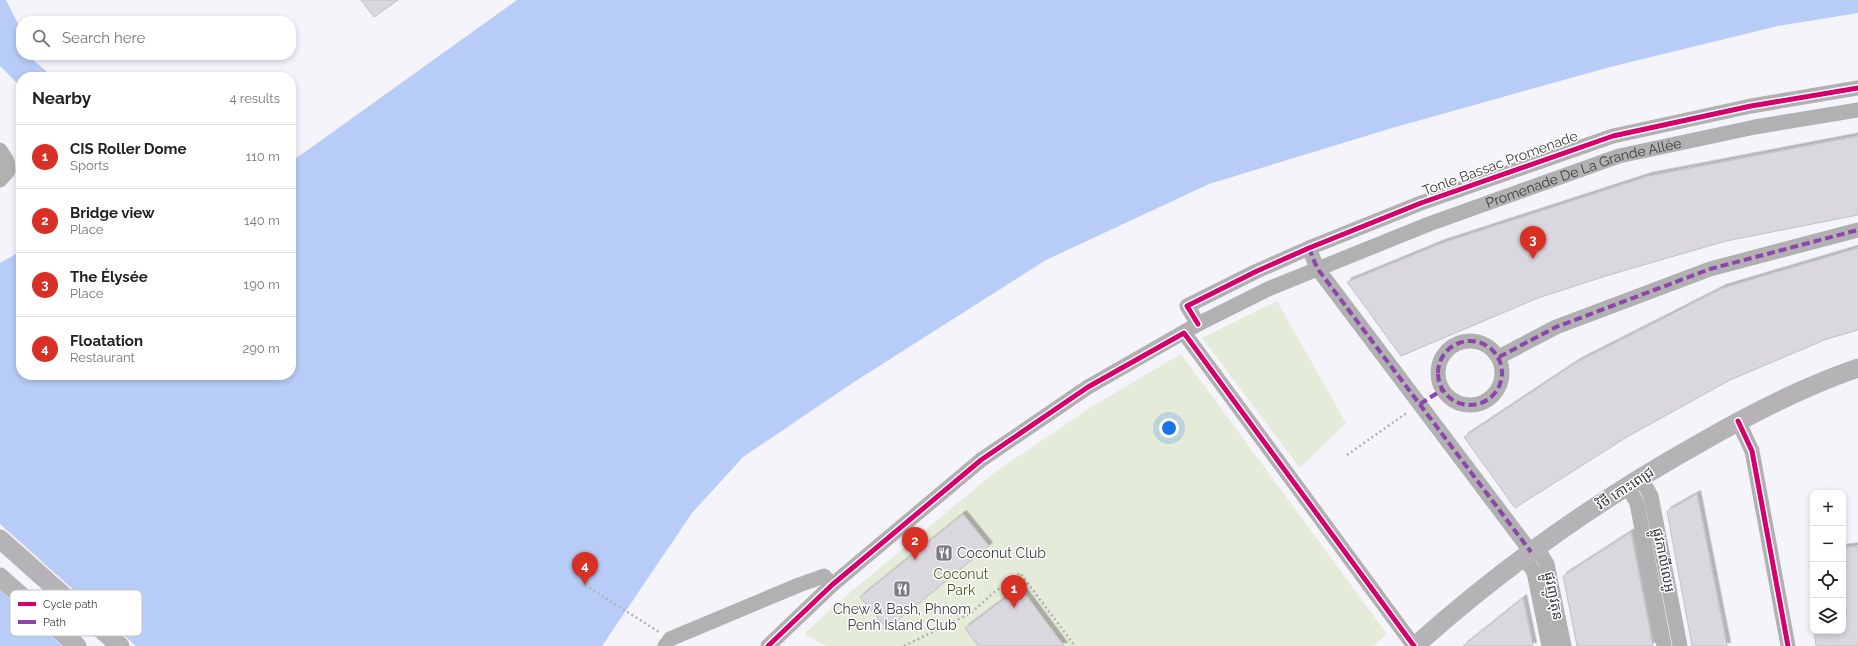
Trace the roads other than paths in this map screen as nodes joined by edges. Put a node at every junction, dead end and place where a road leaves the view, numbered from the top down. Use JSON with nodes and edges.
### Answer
{"nodes":[{"id":1,"x":1858,"y":88,"type":"edge"},
{"id":2,"x":1858,"y":110,"type":"edge"},
{"id":3,"x":0,"y":150,"type":"edge"},
{"id":4,"x":0,"y":180,"type":"edge"},
{"id":5,"x":1858,"y":230,"type":"edge"},
{"id":6,"x":1309,"y":248,"type":"junction"},
{"id":7,"x":1317,"y":268,"type":"junction"},
{"id":8,"x":1198,"y":324,"type":"junction"},
{"id":9,"x":1184,"y":333,"type":"junction"},
{"id":10,"x":1499,"y":357,"type":"junction"},
{"id":11,"x":1858,"y":368,"type":"edge"},
{"id":12,"x":1442,"y":390,"type":"junction"},
{"id":13,"x":1414,"y":408,"type":"junction"},
{"id":14,"x":1738,"y":421,"type":"junction"},
{"id":15,"x":1634,"y":482,"type":"junction"},
{"id":16,"x":0,"y":539,"type":"edge"},
{"id":17,"x":1530,"y":553,"type":"junction"},
{"id":18,"x":0,"y":577,"type":"edge"},
{"id":19,"x":832,"y":585,"type":"junction"},
{"id":20,"x":15,"y":590,"type":"edge"},
{"id":21,"x":57,"y":590,"type":"edge"},
{"id":22,"x":66,"y":636,"type":"edge"},
{"id":23,"x":109,"y":636,"type":"edge"},
{"id":24,"x":667,"y":643,"type":"edge"},
{"id":25,"x":77,"y":646,"type":"edge"},
{"id":26,"x":120,"y":646,"type":"edge"},
{"id":27,"x":768,"y":646,"type":"edge"},
{"id":28,"x":1414,"y":646,"type":"edge"},
{"id":29,"x":1549,"y":646,"type":"edge"},
{"id":30,"x":1564,"y":646,"type":"edge"},
{"id":31,"x":1664,"y":646,"type":"edge"},
{"id":32,"x":1680,"y":646,"type":"edge"},
{"id":33,"x":1788,"y":646,"type":"edge"}],
"edges":[{"from":1,"to":6,"type":"street","name":"Tonle Bassac Promenade"},
{"from":2,"to":7,"type":"street","name":"Promenade De La Grande Allée"},
{"from":3,"to":4,"type":"street"},
{"from":5,"to":10,"type":"street"},
{"from":6,"to":7,"type":"street"},
{"from":6,"to":8,"type":"street","name":"Tonle Bassac Promenade"},
{"from":7,"to":8,"type":"street","name":"Promenade De La Grande Allée"},
{"from":7,"to":13,"type":"street"},
{"from":8,"to":9,"type":"street","name":"Promenade De La Grande Allée"},
{"from":9,"to":19,"type":"street","name":"Promenade De La Grande Allée"},
{"from":9,"to":28,"type":"street"},
{"from":10,"to":12,"type":"street"},
{"from":10,"to":12,"type":"street"},
{"from":11,"to":14,"type":"main road","name":"វិថី កោះពេជ្រ"},
{"from":12,"to":13,"type":"street"},
{"from":13,"to":17,"type":"street"},
{"from":14,"to":15,"type":"main road","name":"វិថី កោះពេជ្រ"},
{"from":14,"to":33,"type":"street"},
{"from":15,"to":17,"type":"main road","name":"វិថី កោះពេជ្រ"},
{"from":15,"to":31,"type":"street","name":"ផ្លូវកាលីលេអូ"},
{"from":15,"to":32,"type":"street","name":"ផ្លូវកាលីលេអូ"},
{"from":16,"to":21,"type":"main road"},
{"from":17,"to":28,"type":"main road","name":"វិថី កោះពេជ្រ"},
{"from":17,"to":29,"type":"street","name":"ផ្លូវញូវតុន"},
{"from":17,"to":30,"type":"street","name":"ផ្លូវញូវតុន"},
{"from":18,"to":20,"type":"main road"},
{"from":19,"to":24,"type":"street"},
{"from":19,"to":27,"type":"street","name":"Promenade De La Grande Allée"},
{"from":22,"to":25,"type":"main road"},
{"from":23,"to":26,"type":"main road"}]}
